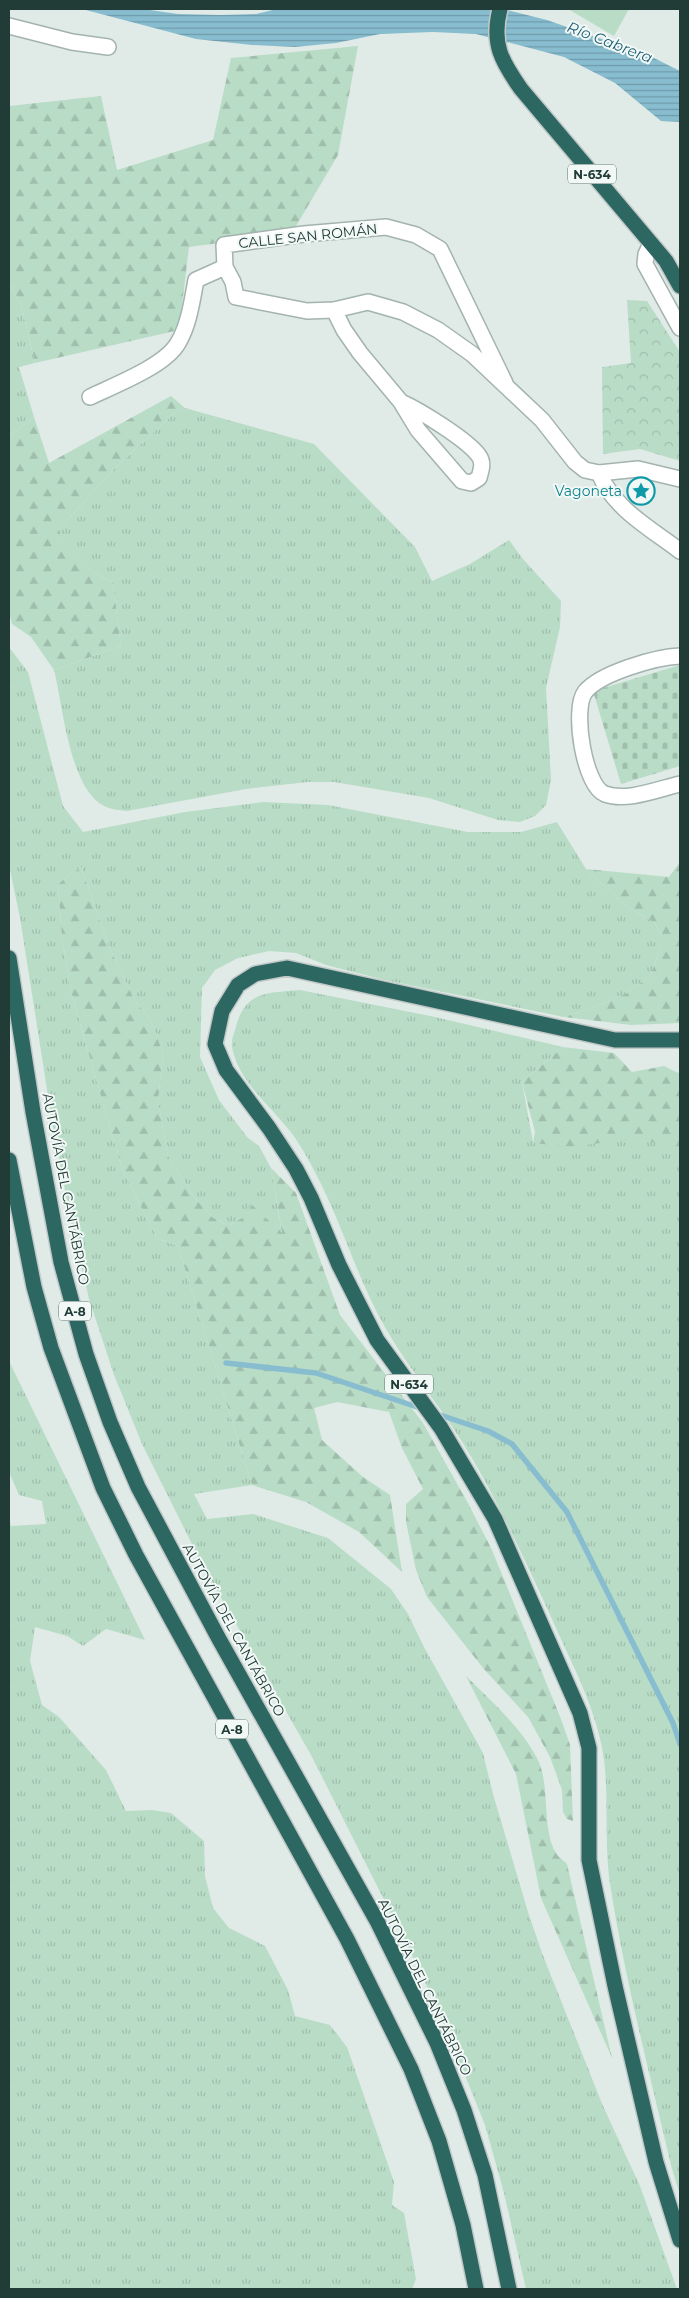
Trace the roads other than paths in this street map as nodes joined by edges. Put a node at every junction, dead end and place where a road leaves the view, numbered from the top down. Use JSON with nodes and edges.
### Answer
{"nodes":[{"id":1,"x":500,"y":9,"type":"edge"},
{"id":2,"x":9,"y":26,"type":"edge"},
{"id":3,"x":108,"y":47,"type":"dead end"},
{"id":4,"x":651,"y":244,"type":"junction"},
{"id":5,"x":225,"y":267,"type":"junction"},
{"id":6,"x":680,"y":286,"type":"edge"},
{"id":7,"x":334,"y":310,"type":"junction"},
{"id":8,"x":680,"y":328,"type":"edge"},
{"id":9,"x":505,"y":384,"type":"junction"},
{"id":10,"x":90,"y":397,"type":"dead end"},
{"id":11,"x":401,"y":402,"type":"junction"},
{"id":12,"x":599,"y":473,"type":"junction"},
{"id":13,"x":680,"y":479,"type":"edge"},
{"id":14,"x":680,"y":551,"type":"edge"},
{"id":15,"x":680,"y":656,"type":"edge"},
{"id":16,"x":680,"y":784,"type":"edge"},
{"id":17,"x":9,"y":958,"type":"edge"},
{"id":18,"x":680,"y":1040,"type":"edge"},
{"id":19,"x":9,"y":1160,"type":"edge"},
{"id":20,"x":680,"y":2240,"type":"edge"},
{"id":21,"x":476,"y":2289,"type":"edge"},
{"id":22,"x":509,"y":2289,"type":"edge"}],
"edges":[{"from":1,"to":4,"type":"highway","number":"N-634"},
{"from":2,"to":3,"type":"street"},
{"from":4,"to":6,"type":"highway","number":"N-634"},
{"from":4,"to":8,"type":"street"},
{"from":5,"to":7,"type":"street","name":"CALLE SAN ROMÁN"},
{"from":5,"to":9,"type":"street","name":"CALLE SAN ROMÁN"},
{"from":5,"to":10,"type":"street"},
{"from":7,"to":9,"type":"street","name":"CALLE SAN ROMÁN"},
{"from":7,"to":11,"type":"street"},
{"from":9,"to":12,"type":"street","name":"CALLE SAN ROMÁN"},
{"from":11,"to":11,"type":"street"},
{"from":12,"to":13,"type":"street","name":"CALLE SAN ROMÁN"},
{"from":12,"to":14,"type":"street"},
{"from":15,"to":16,"type":"street"},
{"from":17,"to":22,"type":"highway","name":"AUTOVÍA DEL CANTÁBRICO","number":"A-8"},
{"from":18,"to":20,"type":"highway","number":"N-634"},
{"from":19,"to":21,"type":"highway","number":"A-8"}]}
